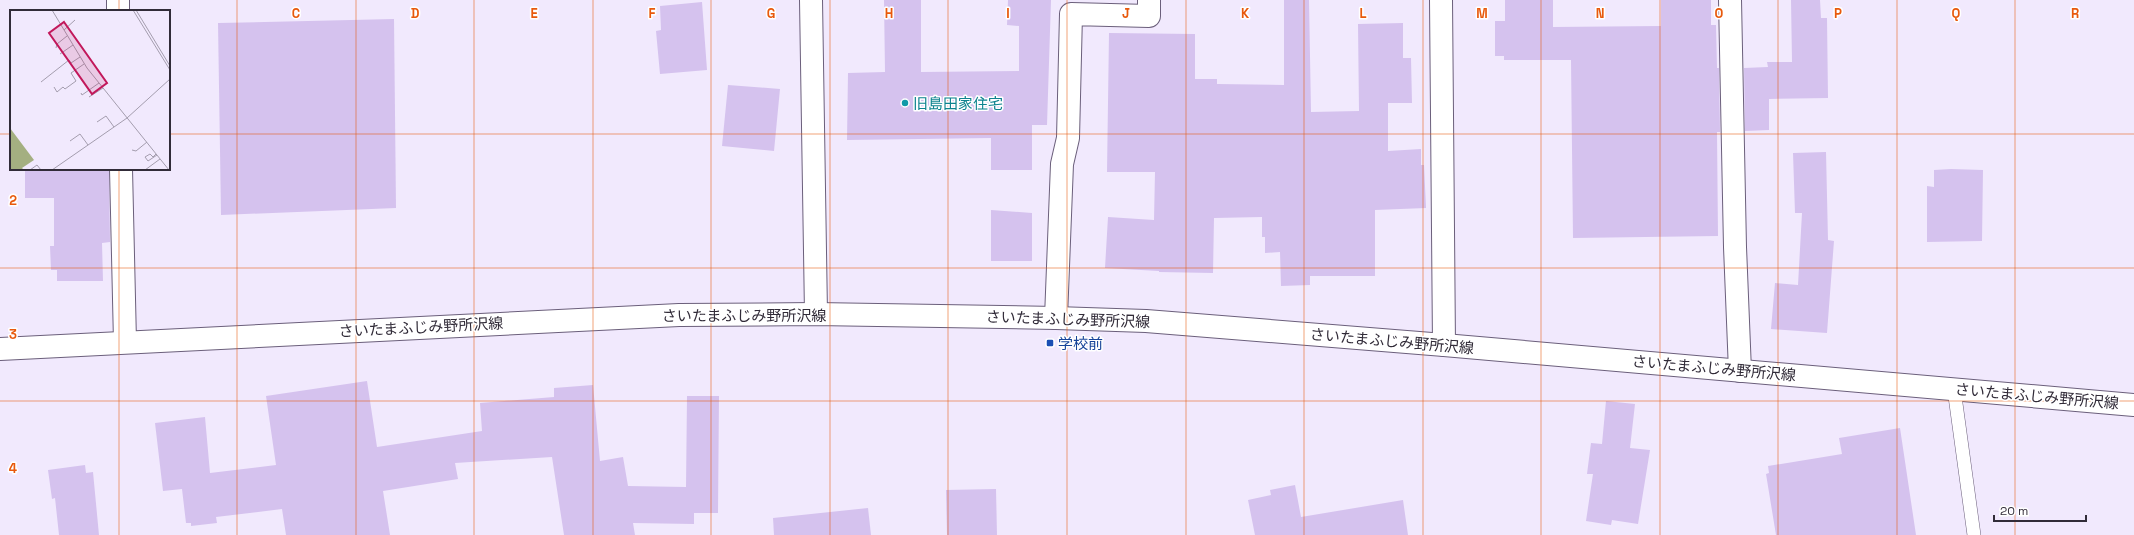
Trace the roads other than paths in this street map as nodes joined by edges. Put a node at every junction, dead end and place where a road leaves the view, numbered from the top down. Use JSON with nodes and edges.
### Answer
{"nodes":[{"id":1,"x":811,"y":0,"type":"edge"},
{"id":2,"x":1149,"y":0,"type":"edge"},
{"id":3,"x":1441,"y":0,"type":"edge"},
{"id":4,"x":1730,"y":0,"type":"edge"},
{"id":5,"x":121,"y":170,"type":"edge"},
{"id":6,"x":816,"y":314,"type":"junction"},
{"id":7,"x":1056,"y":318,"type":"junction"},
{"id":8,"x":125,"y":342,"type":"junction"},
{"id":9,"x":1444,"y":345,"type":"junction"},
{"id":10,"x":0,"y":349,"type":"edge"},
{"id":11,"x":1740,"y":371,"type":"junction"},
{"id":12,"x":1954,"y":389,"type":"junction"},
{"id":13,"x":2134,"y":405,"type":"edge"},
{"id":14,"x":1974,"y":535,"type":"edge"}],
"edges":[{"from":1,"to":6,"type":"main road"},
{"from":2,"to":7,"type":"main road"},
{"from":3,"to":9,"type":"main road"},
{"from":4,"to":11,"type":"main road"},
{"from":5,"to":8,"type":"main road"},
{"from":6,"to":7,"type":"main road","name":"さいたまふじみ野所沢線"},
{"from":6,"to":8,"type":"main road","name":"さいたまふじみ野所沢線"},
{"from":7,"to":9,"type":"main road","name":"さいたまふじみ野所沢線"},
{"from":8,"to":10,"type":"main road","name":"さいたまふじみ野所沢線"},
{"from":9,"to":11,"type":"main road","name":"さいたまふじみ野所沢線"},
{"from":11,"to":12,"type":"main road","name":"さいたまふじみ野所沢線"},
{"from":12,"to":13,"type":"main road","name":"さいたまふじみ野所沢線"},
{"from":12,"to":14,"type":"lane"}]}
